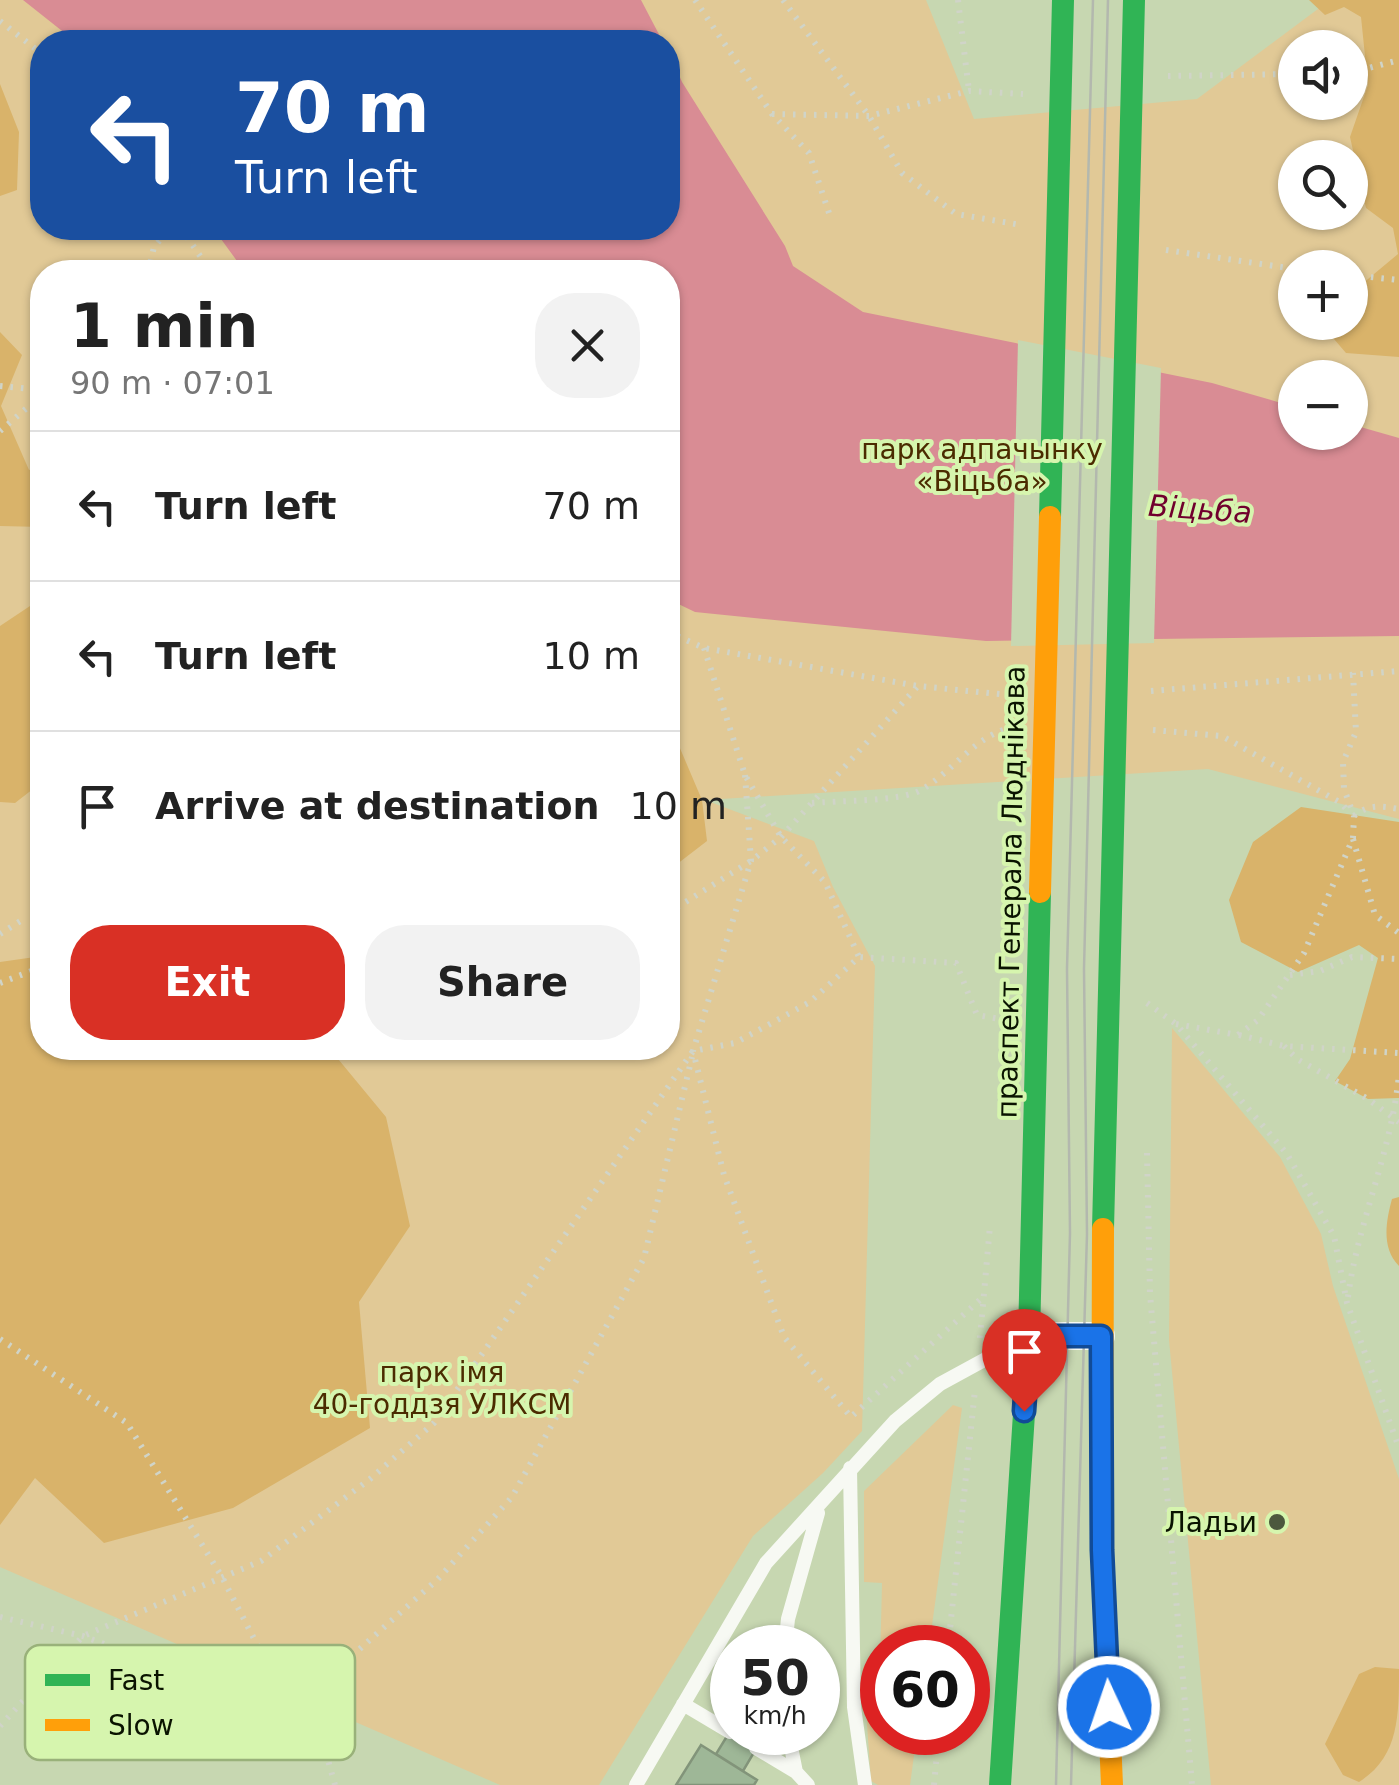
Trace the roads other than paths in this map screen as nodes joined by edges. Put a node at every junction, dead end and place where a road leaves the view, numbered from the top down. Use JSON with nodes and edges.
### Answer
{"nodes":[{"id":1,"x":1064,"y":0,"type":"edge"},
{"id":2,"x":1134,"y":0,"type":"edge"},
{"id":3,"x":1029,"y":1336,"type":"junction"},
{"id":4,"x":1101,"y":1336,"type":"junction"},
{"id":5,"x":850,"y":1468,"type":"junction"},
{"id":6,"x":819,"y":1508,"type":"junction"},
{"id":7,"x":787,"y":1625,"type":"edge"},
{"id":8,"x":683,"y":1704,"type":"junction"},
{"id":9,"x":710,"y":1720,"type":"edge"},
{"id":10,"x":768,"y":1755,"type":"edge"},
{"id":11,"x":793,"y":1755,"type":"edge"},
{"id":12,"x":796,"y":1772,"type":"junction"},
{"id":13,"x":636,"y":1785,"type":"edge"},
{"id":14,"x":808,"y":1785,"type":"edge"},
{"id":15,"x":864,"y":1785,"type":"edge"},
{"id":16,"x":1000,"y":1785,"type":"edge"},
{"id":17,"x":1112,"y":1785,"type":"edge"}],
"edges":[{"from":1,"to":3,"type":"main road","name":"праспект Генерала Люднікава"},
{"from":2,"to":4,"type":"main road"},
{"from":3,"to":4,"type":"street"},
{"from":3,"to":5,"type":"lane"},
{"from":3,"to":16,"type":"main road","name":"праспект Генерала Люднікава"},
{"from":4,"to":17,"type":"main road"},
{"from":5,"to":6,"type":"lane"},
{"from":5,"to":15,"type":"lane"},
{"from":6,"to":7,"type":"lane"},
{"from":6,"to":8,"type":"lane"},
{"from":8,"to":9,"type":"lane"},
{"from":8,"to":13,"type":"lane"},
{"from":10,"to":12,"type":"lane"},
{"from":11,"to":12,"type":"lane"},
{"from":12,"to":14,"type":"lane"}]}
